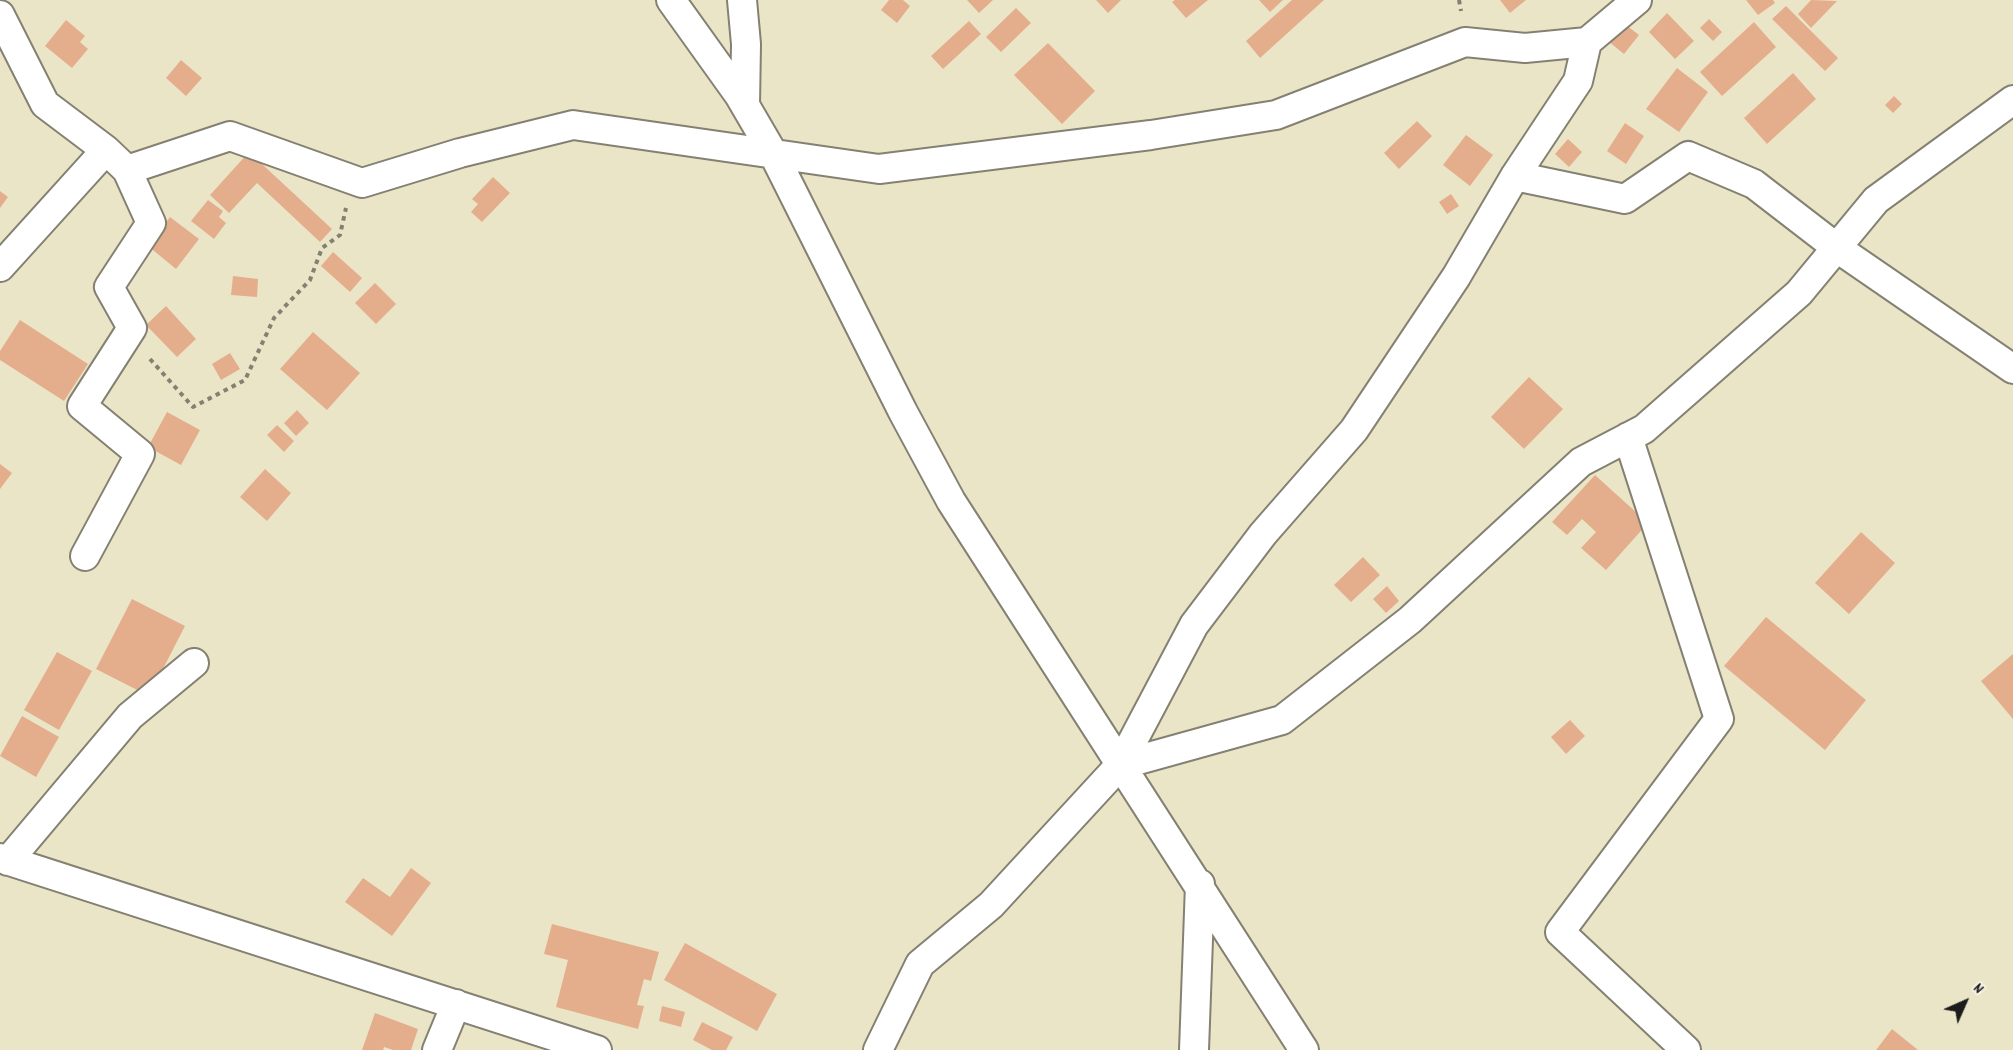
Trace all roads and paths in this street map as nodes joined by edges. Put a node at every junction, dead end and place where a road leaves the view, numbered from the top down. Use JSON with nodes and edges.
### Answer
{"nodes":[{"id":1,"x":671,"y":0,"type":"edge"},
{"id":2,"x":742,"y":0,"type":"edge"},
{"id":3,"x":1637,"y":0,"type":"edge"},
{"id":4,"x":0,"y":15,"type":"edge"},
{"id":5,"x":1587,"y":42,"type":"junction"},
{"id":6,"x":2013,"y":100,"type":"edge"},
{"id":7,"x":744,"y":105,"type":"junction"},
{"id":8,"x":106,"y":150,"type":"junction"},
{"id":9,"x":774,"y":155,"type":"junction"},
{"id":10,"x":127,"y":170,"type":"junction"},
{"id":11,"x":1515,"y":176,"type":"junction"},
{"id":12,"x":353,"y":180,"type":"junction"},
{"id":13,"x":1836,"y":248,"type":"junction"},
{"id":14,"x":0,"y":267,"type":"edge"},
{"id":15,"x":132,"y":328,"type":"junction"},
{"id":16,"x":2013,"y":369,"type":"edge"},
{"id":17,"x":1628,"y":437,"type":"junction"},
{"id":18,"x":85,"y":556,"type":"dead end"},
{"id":19,"x":194,"y":663,"type":"dead end"},
{"id":20,"x":1120,"y":765,"type":"junction"},
{"id":21,"x":4,"y":859,"type":"edge"},
{"id":22,"x":1200,"y":884,"type":"junction"},
{"id":23,"x":456,"y":1004,"type":"junction"},
{"id":24,"x":437,"y":1050,"type":"edge"},
{"id":25,"x":597,"y":1050,"type":"edge"},
{"id":26,"x":878,"y":1050,"type":"edge"},
{"id":27,"x":1194,"y":1050,"type":"edge"},
{"id":28,"x":1304,"y":1050,"type":"edge"},
{"id":29,"x":1686,"y":1050,"type":"edge"}],
"edges":[{"from":1,"to":7,"type":"street"},
{"from":2,"to":7,"type":"street"},
{"from":3,"to":5,"type":"street"},
{"from":4,"to":8,"type":"street"},
{"from":5,"to":9,"type":"street"},
{"from":5,"to":11,"type":"street"},
{"from":6,"to":13,"type":"street"},
{"from":7,"to":9,"type":"street"},
{"from":8,"to":10,"type":"street"},
{"from":8,"to":14,"type":"street"},
{"from":9,"to":12,"type":"street"},
{"from":9,"to":20,"type":"street"},
{"from":10,"to":12,"type":"street"},
{"from":10,"to":15,"type":"street"},
{"from":11,"to":13,"type":"street"},
{"from":11,"to":20,"type":"street"},
{"from":12,"to":15,"type":"path"},
{"from":13,"to":16,"type":"street"},
{"from":13,"to":17,"type":"street"},
{"from":15,"to":18,"type":"street"},
{"from":17,"to":20,"type":"street"},
{"from":17,"to":29,"type":"street"},
{"from":19,"to":21,"type":"street"},
{"from":20,"to":22,"type":"street"},
{"from":20,"to":26,"type":"street"},
{"from":21,"to":23,"type":"street"},
{"from":22,"to":27,"type":"street"},
{"from":22,"to":28,"type":"street"},
{"from":23,"to":24,"type":"street"},
{"from":23,"to":25,"type":"street"}]}
